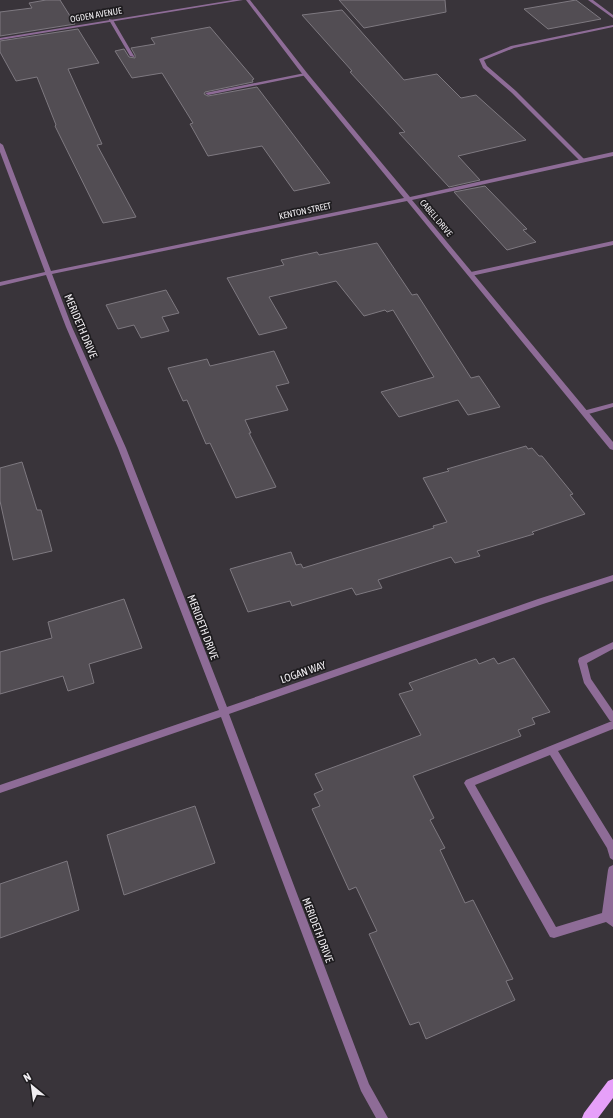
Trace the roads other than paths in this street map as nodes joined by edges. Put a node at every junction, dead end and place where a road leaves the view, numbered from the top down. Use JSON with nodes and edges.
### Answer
{"nodes":[{"id":1,"x":241,"y":0,"type":"edge"},
{"id":2,"x":248,"y":0,"type":"edge"},
{"id":3,"x":590,"y":0,"type":"edge"},
{"id":4,"x":613,"y":17,"type":"edge"},
{"id":5,"x":111,"y":20,"type":"junction"},
{"id":6,"x":613,"y":26,"type":"edge"},
{"id":7,"x":0,"y":39,"type":"edge"},
{"id":8,"x":132,"y":56,"type":"dead end"},
{"id":9,"x":305,"y":74,"type":"junction"},
{"id":10,"x":208,"y":93,"type":"dead end"},
{"id":11,"x":0,"y":145,"type":"edge"},
{"id":12,"x":613,"y":154,"type":"edge"},
{"id":13,"x":583,"y":161,"type":"junction"},
{"id":14,"x":409,"y":199,"type":"junction"},
{"id":15,"x":613,"y":243,"type":"edge"},
{"id":16,"x":48,"y":273,"type":"junction"},
{"id":17,"x":471,"y":274,"type":"junction"},
{"id":18,"x":0,"y":284,"type":"edge"},
{"id":19,"x":613,"y":405,"type":"edge"},
{"id":20,"x":585,"y":413,"type":"junction"},
{"id":21,"x":613,"y":447,"type":"edge"},
{"id":22,"x":613,"y":578,"type":"edge"},
{"id":23,"x":613,"y":645,"type":"edge"},
{"id":24,"x":224,"y":712,"type":"junction"},
{"id":25,"x":613,"y":718,"type":"edge"},
{"id":26,"x":613,"y":725,"type":"edge"},
{"id":27,"x":552,"y":750,"type":"junction"},
{"id":28,"x":0,"y":789,"type":"edge"},
{"id":29,"x":613,"y":855,"type":"edge"},
{"id":30,"x":613,"y":870,"type":"edge"},
{"id":31,"x":610,"y":920,"type":"edge"},
{"id":32,"x":613,"y":1086,"type":"edge"},
{"id":33,"x":382,"y":1118,"type":"edge"},
{"id":34,"x":589,"y":1118,"type":"edge"}],
"edges":[{"from":1,"to":5,"type":"street","name":"OGDEN AVENUE"},
{"from":2,"to":9,"type":"street","name":"CABELL DRIVE"},
{"from":3,"to":4,"type":"street"},
{"from":5,"to":7,"type":"street","name":"OGDEN AVENUE"},
{"from":5,"to":8,"type":"street"},
{"from":6,"to":13,"type":"street"},
{"from":9,"to":10,"type":"street"},
{"from":9,"to":14,"type":"street","name":"CABELL DRIVE"},
{"from":11,"to":16,"type":"street","name":"MERIDETH DRIVE"},
{"from":12,"to":13,"type":"street","name":"KENTON STREET"},
{"from":13,"to":14,"type":"street","name":"KENTON STREET"},
{"from":14,"to":16,"type":"street","name":"KENTON STREET"},
{"from":14,"to":17,"type":"street","name":"CABELL DRIVE"},
{"from":15,"to":17,"type":"street"},
{"from":16,"to":18,"type":"street","name":"KENTON STREET"},
{"from":16,"to":24,"type":"street","name":"MERIDETH DRIVE"},
{"from":17,"to":20,"type":"street","name":"CABELL DRIVE"},
{"from":19,"to":20,"type":"street"},
{"from":20,"to":21,"type":"street","name":"CABELL DRIVE"},
{"from":22,"to":24,"type":"street","name":"LOGAN WAY"},
{"from":23,"to":25,"type":"street"},
{"from":24,"to":28,"type":"street","name":"LOGAN WAY"},
{"from":24,"to":33,"type":"street","name":"MERIDETH DRIVE"},
{"from":26,"to":27,"type":"street"},
{"from":27,"to":29,"type":"street"},
{"from":27,"to":31,"type":"street"},
{"from":30,"to":31,"type":"street"},
{"from":32,"to":34,"type":"main road"}]}
